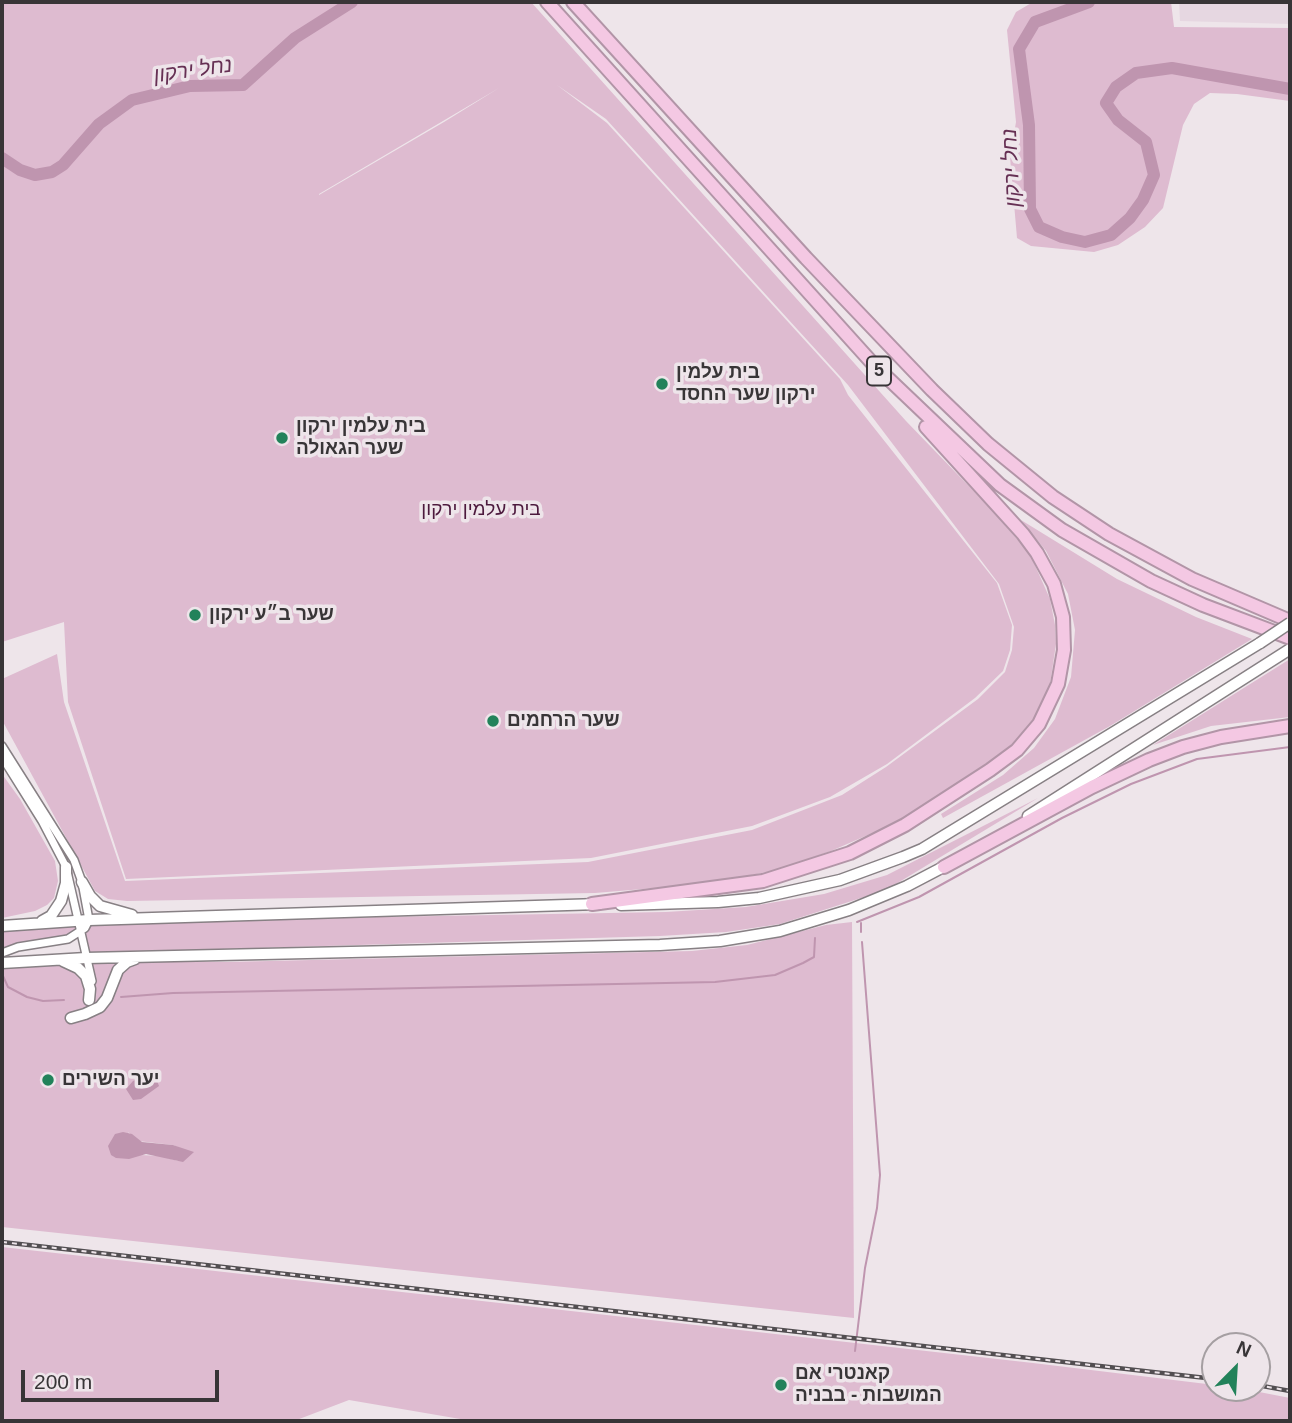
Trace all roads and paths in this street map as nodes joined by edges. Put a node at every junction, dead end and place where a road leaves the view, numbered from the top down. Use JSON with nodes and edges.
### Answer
{"nodes":[{"id":1,"x":547,"y":2,"type":"edge"},
{"id":2,"x":573,"y":2,"type":"edge"},
{"id":3,"x":873,"y":365,"type":"junction"},
{"id":4,"x":1288,"y":620,"type":"edge"},
{"id":5,"x":1290,"y":638,"type":"edge"},
{"id":6,"x":1290,"y":649,"type":"edge"},
{"id":7,"x":1290,"y":726,"type":"edge"},
{"id":8,"x":2,"y":746,"type":"edge"},
{"id":9,"x":2,"y":757,"type":"edge"},
{"id":10,"x":66,"y":867,"type":"junction"},
{"id":11,"x":944,"y":867,"type":"junction"},
{"id":12,"x":82,"y":882,"type":"junction"},
{"id":13,"x":592,"y":904,"type":"junction"},
{"id":14,"x":153,"y":918,"type":"junction"},
{"id":15,"x":84,"y":920,"type":"junction"},
{"id":16,"x":40,"y":922,"type":"junction"},
{"id":17,"x":2,"y":926,"type":"edge"},
{"id":18,"x":82,"y":931,"type":"junction"},
{"id":19,"x":2,"y":953,"type":"edge"},
{"id":20,"x":148,"y":956,"type":"junction"},
{"id":21,"x":86,"y":958,"type":"junction"},
{"id":22,"x":52,"y":960,"type":"junction"},
{"id":23,"x":2,"y":963,"type":"edge"},
{"id":24,"x":89,"y":1000,"type":"junction"},
{"id":25,"x":71,"y":1018,"type":"joint"}],
"edges":[{"from":1,"to":3,"type":"highway","number":"5"},
{"from":2,"to":4,"type":"highway","number":"5"},
{"from":3,"to":5,"type":"highway","number":"5"},
{"from":3,"to":13,"type":"highway"},
{"from":4,"to":13,"type":"main road","bridge":true},
{"from":6,"to":11,"type":"main road"},
{"from":7,"to":11,"type":"highway"},
{"from":8,"to":12,"type":"street"},
{"from":9,"to":10,"type":"street"},
{"from":10,"to":15,"type":"street"},
{"from":10,"to":16,"type":"main road"},
{"from":11,"to":20,"type":"main road"},
{"from":12,"to":14,"type":"main road"},
{"from":12,"to":15,"type":"street"},
{"from":13,"to":14,"type":"main road"},
{"from":14,"to":15,"type":"main road"},
{"from":15,"to":16,"type":"main road"},
{"from":15,"to":18,"type":"street"},
{"from":16,"to":17,"type":"main road"},
{"from":18,"to":19,"type":"street"},
{"from":18,"to":21,"type":"street"},
{"from":20,"to":21,"type":"main road"},
{"from":20,"to":25,"type":"main road"},
{"from":21,"to":22,"type":"main road"},
{"from":21,"to":24,"type":"street"},
{"from":22,"to":23,"type":"main road"},
{"from":22,"to":24,"type":"main road"},
{"from":24,"to":25,"type":"street"}]}
